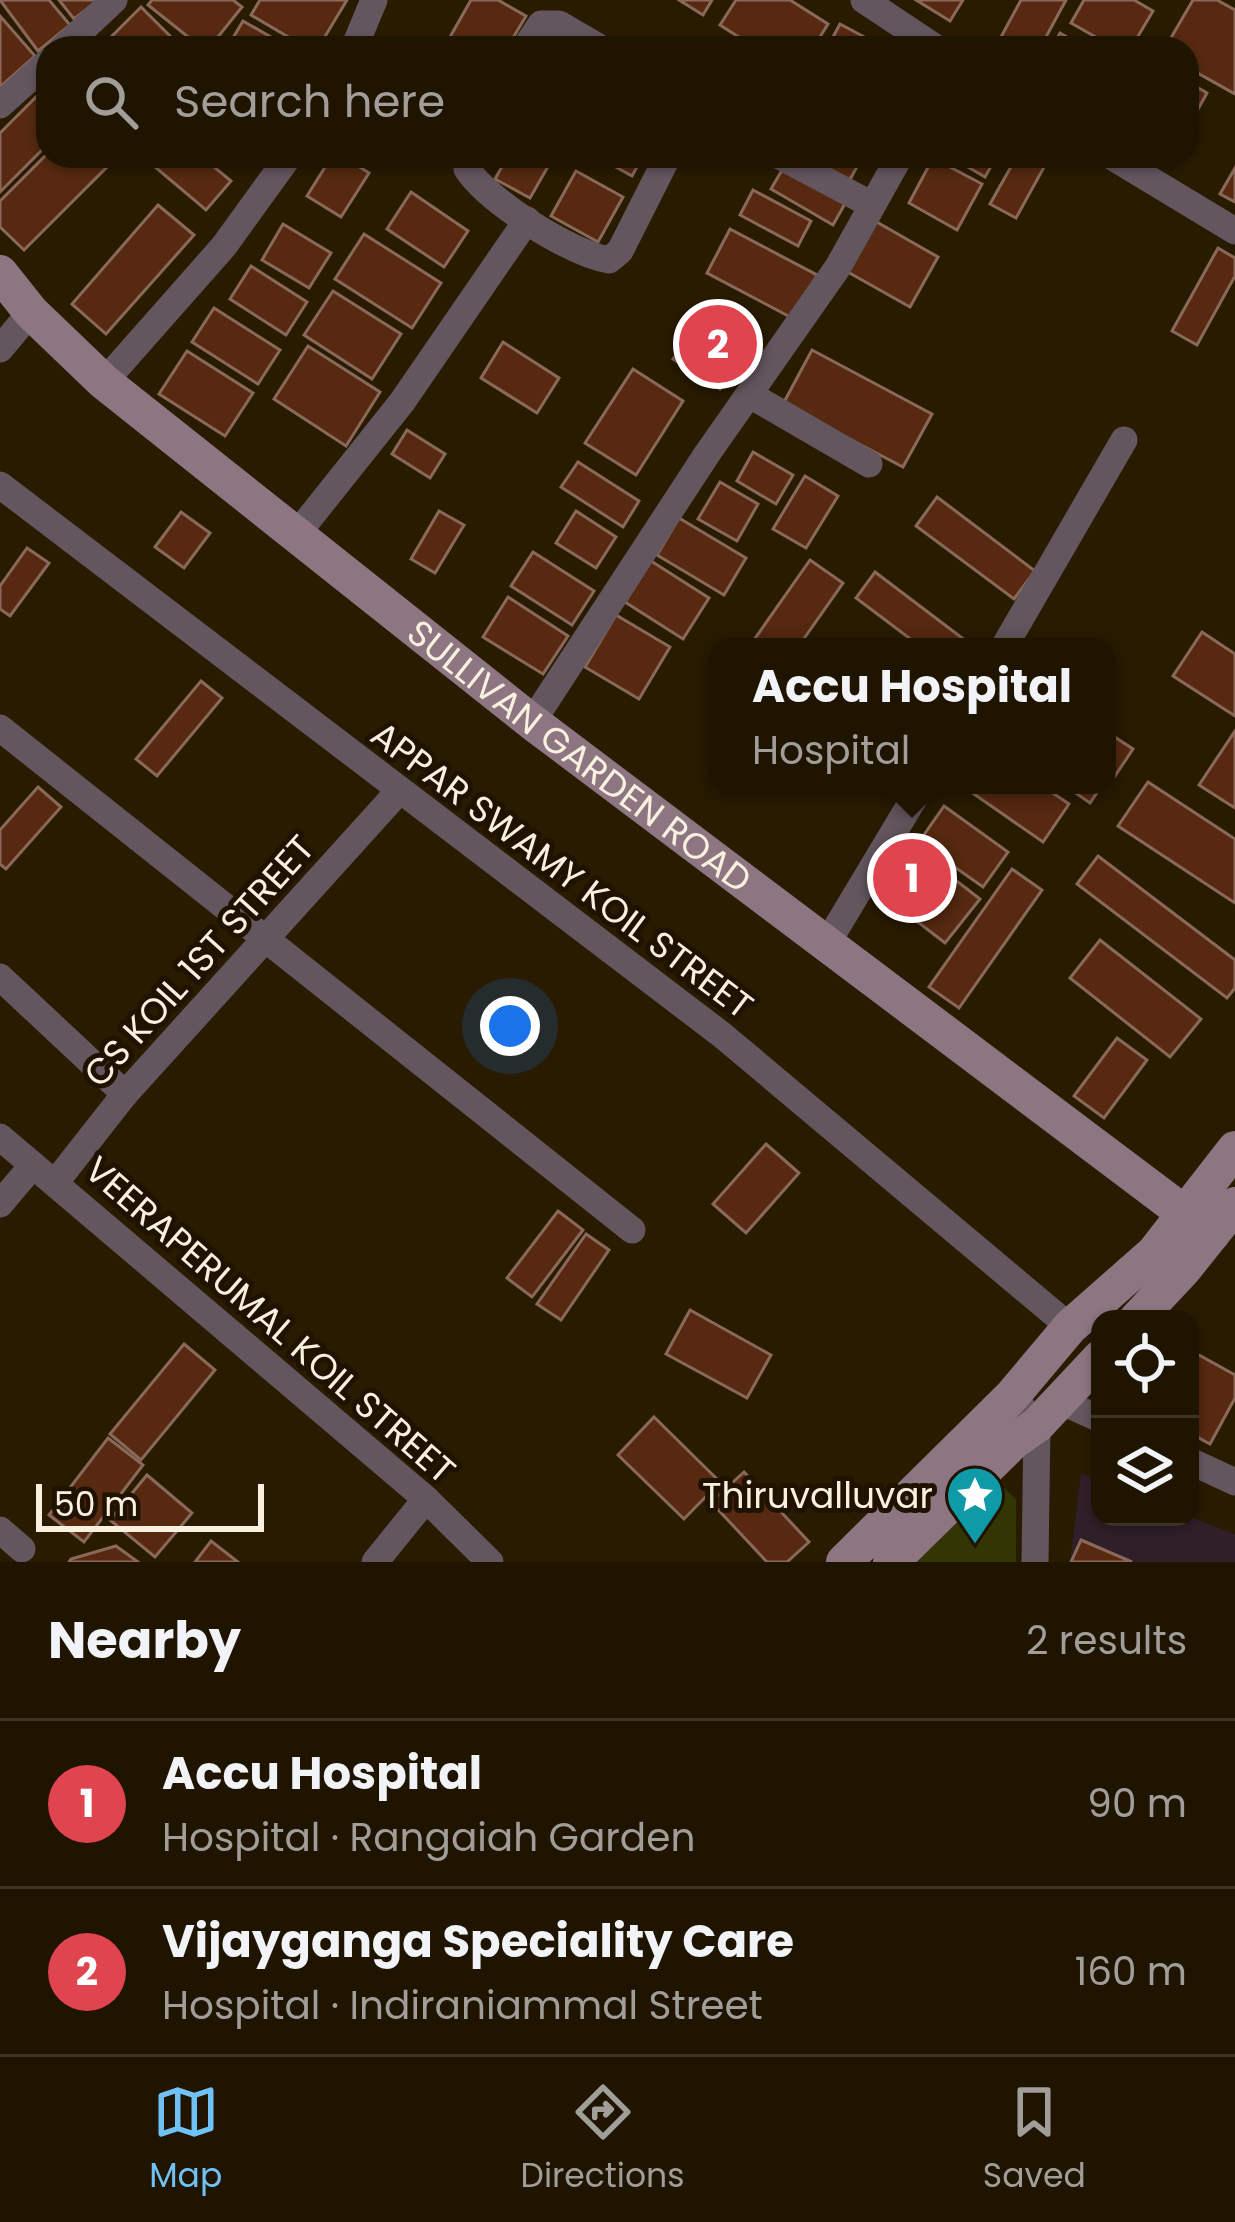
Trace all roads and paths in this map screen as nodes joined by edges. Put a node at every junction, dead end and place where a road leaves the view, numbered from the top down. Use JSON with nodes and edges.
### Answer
{"nodes":[{"id":1,"x":114,"y":0,"type":"edge"},
{"id":2,"x":374,"y":0,"type":"edge"},
{"id":3,"x":864,"y":0,"type":"edge"},
{"id":4,"x":530,"y":24,"type":"edge"},
{"id":5,"x":76,"y":36,"type":"edge"},
{"id":6,"x":359,"y":36,"type":"edge"},
{"id":7,"x":580,"y":36,"type":"edge"},
{"id":8,"x":917,"y":36,"type":"edge"},
{"id":9,"x":36,"y":73,"type":"edge"},
{"id":10,"x":0,"y":105,"type":"edge"},
{"id":11,"x":280,"y":168,"type":"edge"},
{"id":12,"x":467,"y":168,"type":"edge"},
{"id":13,"x":662,"y":168,"type":"edge"},
{"id":14,"x":802,"y":168,"type":"edge"},
{"id":15,"x":893,"y":168,"type":"edge"},
{"id":16,"x":1131,"y":168,"type":"edge"},
{"id":17,"x":872,"y":206,"type":"junction"},
{"id":18,"x":527,"y":220,"type":"junction"},
{"id":19,"x":1235,"y":231,"type":"edge"},
{"id":20,"x":0,"y":274,"type":"edge"},
{"id":21,"x":31,"y":312,"type":"junction"},
{"id":22,"x":0,"y":349,"type":"edge"},
{"id":23,"x":104,"y":382,"type":"junction"},
{"id":24,"x":750,"y":395,"type":"junction"},
{"id":25,"x":1124,"y":440,"type":"dead end"},
{"id":26,"x":869,"y":464,"type":"dead end"},
{"id":27,"x":0,"y":485,"type":"edge"},
{"id":28,"x":296,"y":535,"type":"junction"},
{"id":29,"x":1009,"y":638,"type":"edge"},
{"id":30,"x":532,"y":722,"type":"junction"},
{"id":31,"x":0,"y":728,"type":"edge"},
{"id":32,"x":399,"y":791,"type":"junction"},
{"id":33,"x":917,"y":794,"type":"edge"},
{"id":34,"x":266,"y":941,"type":"junction"},
{"id":35,"x":826,"y":945,"type":"junction"},
{"id":36,"x":0,"y":977,"type":"edge"},
{"id":37,"x":125,"y":1094,"type":"junction"},
{"id":38,"x":0,"y":1138,"type":"edge"},
{"id":39,"x":1235,"y":1149,"type":"edge"},
{"id":40,"x":44,"y":1174,"type":"junction"},
{"id":41,"x":0,"y":1204,"type":"edge"},
{"id":42,"x":1235,"y":1205,"type":"edge"},
{"id":43,"x":632,"y":1230,"type":"dead end"},
{"id":44,"x":1210,"y":1231,"type":"edge"},
{"id":45,"x":1144,"y":1310,"type":"edge"},
{"id":46,"x":1070,"y":1327,"type":"junction"},
{"id":47,"x":1091,"y":1368,"type":"edge"},
{"id":48,"x":1012,"y":1396,"type":"junction"},
{"id":49,"x":1048,"y":1413,"type":"junction"},
{"id":50,"x":1091,"y":1418,"type":"edge"},
{"id":51,"x":1199,"y":1465,"type":"edge"},
{"id":52,"x":1235,"y":1481,"type":"edge"},
{"id":53,"x":426,"y":1499,"type":"junction"},
{"id":54,"x":375,"y":1562,"type":"edge"},
{"id":55,"x":490,"y":1562,"type":"edge"},
{"id":56,"x":844,"y":1562,"type":"edge"},
{"id":57,"x":891,"y":1562,"type":"edge"},
{"id":58,"x":1035,"y":1562,"type":"edge"}],
"edges":[{"from":1,"to":5,"type":"street"},
{"from":2,"to":6,"type":"street"},
{"from":3,"to":8,"type":"street"},
{"from":4,"to":7,"type":"street"},
{"from":9,"to":10,"type":"street"},
{"from":11,"to":23,"type":"street"},
{"from":12,"to":18,"type":"street"},
{"from":13,"to":18,"type":"street"},
{"from":14,"to":17,"type":"street"},
{"from":15,"to":17,"type":"street"},
{"from":16,"to":19,"type":"street"},
{"from":17,"to":24,"type":"street"},
{"from":18,"to":28,"type":"street"},
{"from":20,"to":21,"type":"main road","name":"SULLIVAN GARDEN ROAD"},
{"from":21,"to":22,"type":"street"},
{"from":21,"to":23,"type":"main road","name":"SULLIVAN GARDEN ROAD"},
{"from":23,"to":28,"type":"main road","name":"SULLIVAN GARDEN ROAD"},
{"from":24,"to":26,"type":"street"},
{"from":24,"to":30,"type":"street"},
{"from":25,"to":29,"type":"street"},
{"from":27,"to":32,"type":"street","name":"APPAR SWAMY KOIL STREET"},
{"from":28,"to":30,"type":"main road","name":"SULLIVAN GARDEN ROAD"},
{"from":30,"to":35,"type":"main road","name":"SULLIVAN GARDEN ROAD"},
{"from":31,"to":34,"type":"street"},
{"from":32,"to":34,"type":"street","name":"CS KOIL 1ST STREET"},
{"from":32,"to":46,"type":"street","name":"APPAR SWAMY KOIL STREET"},
{"from":33,"to":35,"type":"street"},
{"from":34,"to":37,"type":"street","name":"CS KOIL 1ST STREET"},
{"from":34,"to":43,"type":"street"},
{"from":35,"to":44,"type":"main road","name":"SULLIVAN GARDEN ROAD"},
{"from":36,"to":37,"type":"street"},
{"from":37,"to":40,"type":"street","name":"CS KOIL 1ST STREET"},
{"from":38,"to":40,"type":"street","name":"VEERAPERUMAL KOIL STREET"},
{"from":39,"to":44,"type":"main road"},
{"from":40,"to":41,"type":"street","name":"CS KOIL 1ST STREET"},
{"from":40,"to":53,"type":"street","name":"VEERAPERUMAL KOIL STREET"},
{"from":42,"to":44,"type":"main road"},
{"from":44,"to":45,"type":"main road"},
{"from":44,"to":46,"type":"main road"},
{"from":46,"to":48,"type":"main road"},
{"from":47,"to":49,"type":"main road"},
{"from":48,"to":49,"type":"street"},
{"from":48,"to":56,"type":"main road"},
{"from":49,"to":50,"type":"street"},
{"from":49,"to":57,"type":"main road"},
{"from":49,"to":58,"type":"street"},
{"from":51,"to":52,"type":"street"},
{"from":53,"to":54,"type":"street"},
{"from":53,"to":55,"type":"street","name":"VEERAPERUMAL KOIL STREET"}]}
